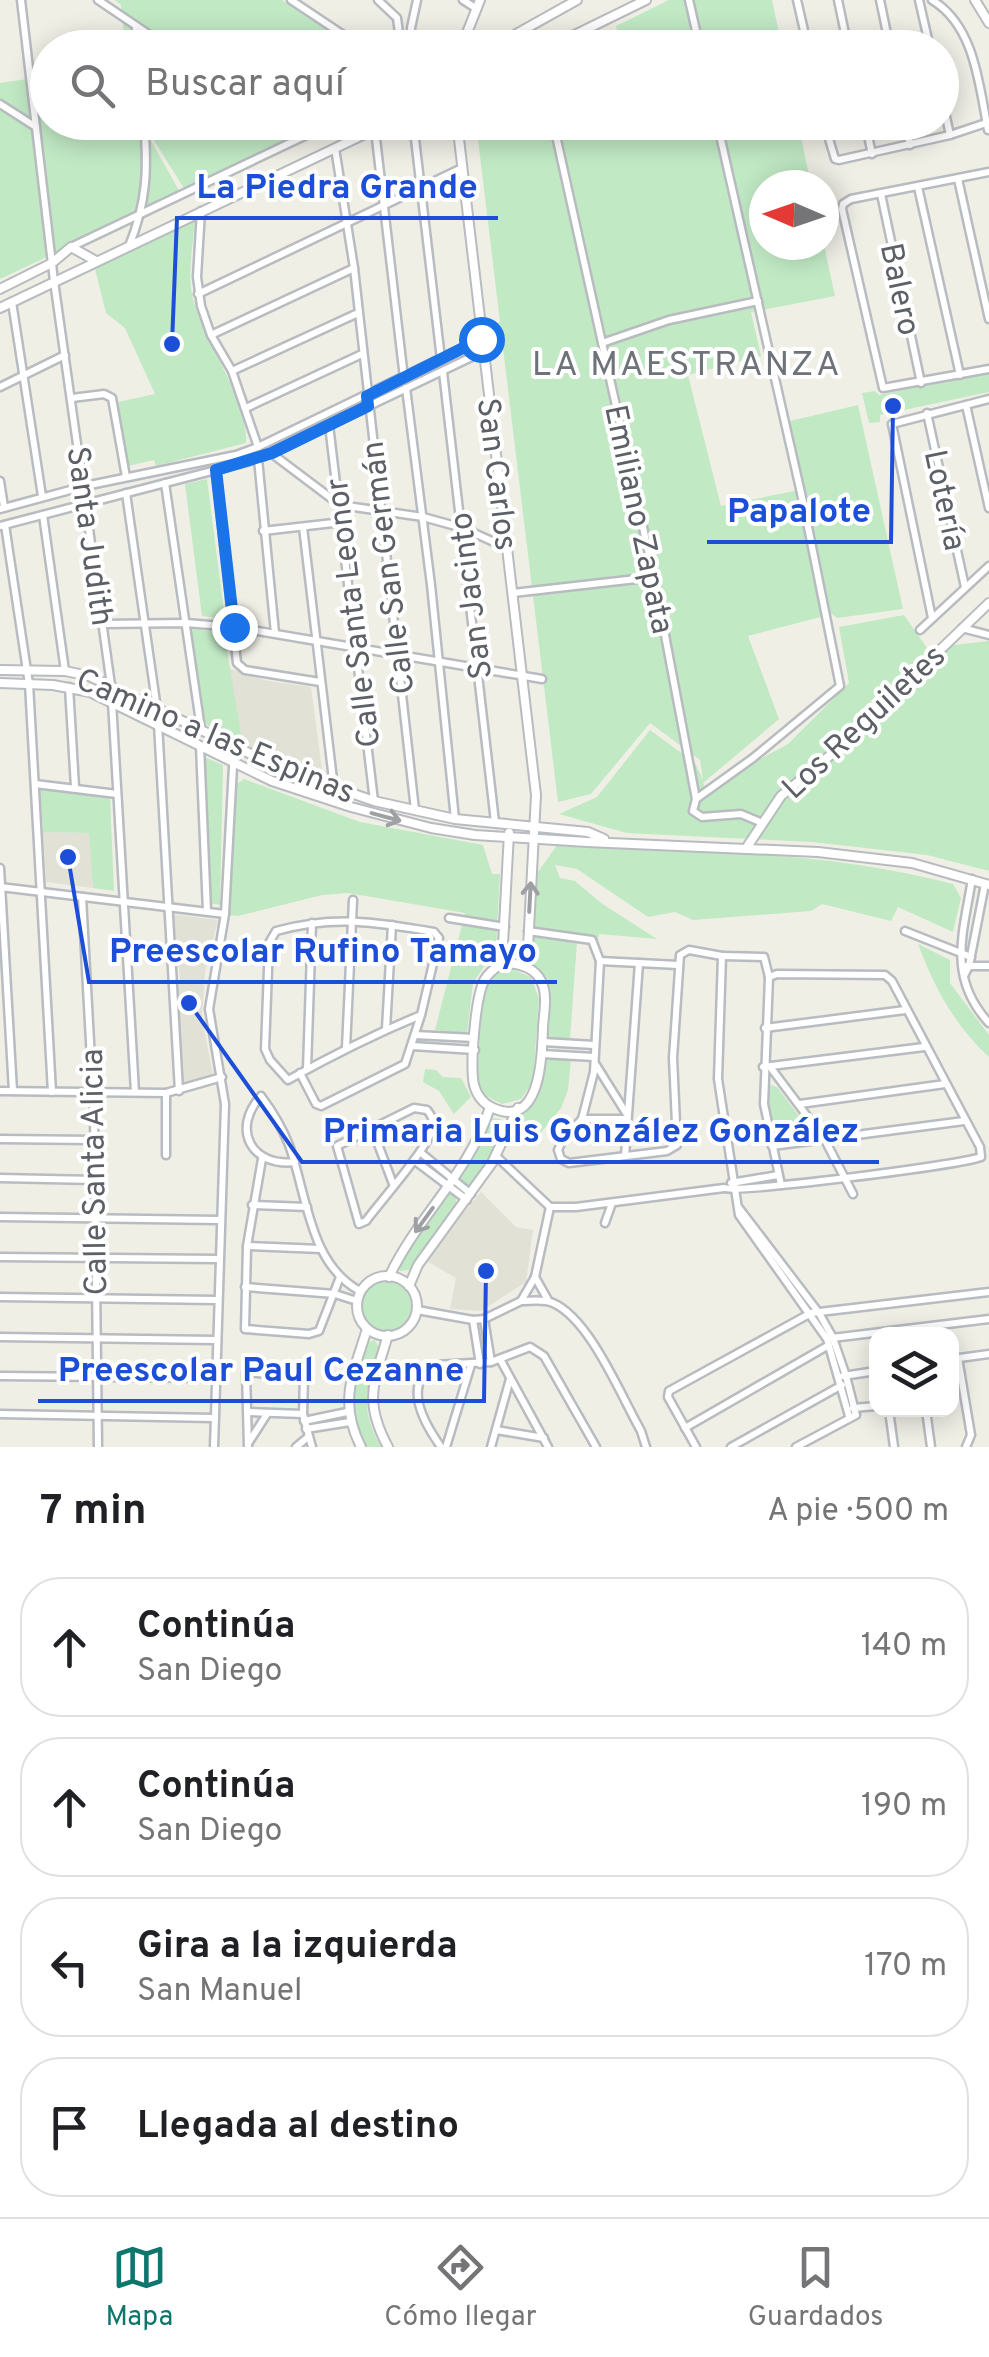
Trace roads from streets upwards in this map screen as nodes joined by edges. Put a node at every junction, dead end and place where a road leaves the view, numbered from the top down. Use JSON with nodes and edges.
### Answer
{"nodes":[{"id":1,"x":22,"y":0,"type":"edge"},
{"id":2,"x":98,"y":0,"type":"edge"},
{"id":3,"x":291,"y":0,"type":"edge"},
{"id":4,"x":378,"y":0,"type":"edge"},
{"id":5,"x":417,"y":0,"type":"edge"},
{"id":6,"x":463,"y":0,"type":"edge"},
{"id":7,"x":577,"y":0,"type":"edge"},
{"id":8,"x":646,"y":0,"type":"edge"},
{"id":9,"x":689,"y":0,"type":"edge"},
{"id":10,"x":797,"y":0,"type":"edge"},
{"id":11,"x":838,"y":0,"type":"edge"},
{"id":12,"x":880,"y":0,"type":"edge"},
{"id":13,"x":920,"y":0,"type":"edge"},
{"id":14,"x":932,"y":0,"type":"edge"},
{"id":15,"x":975,"y":0,"type":"edge"},
{"id":16,"x":478,"y":5,"type":"edge"},
{"id":17,"x":989,"y":23,"type":"edge"},
{"id":18,"x":136,"y":26,"type":"junction"},
{"id":19,"x":411,"y":28,"type":"joint"},
{"id":20,"x":136,"y":30,"type":"edge"},
{"id":21,"x":142,"y":30,"type":"edge"},
{"id":22,"x":337,"y":30,"type":"edge"},
{"id":23,"x":400,"y":30,"type":"edge"},
{"id":24,"x":404,"y":30,"type":"edge"},
{"id":25,"x":468,"y":30,"type":"edge"},
{"id":26,"x":525,"y":30,"type":"edge"},
{"id":27,"x":585,"y":30,"type":"edge"},
{"id":28,"x":696,"y":30,"type":"edge"},
{"id":29,"x":804,"y":30,"type":"edge"},
{"id":30,"x":844,"y":30,"type":"edge"},
{"id":31,"x":886,"y":30,"type":"edge"},
{"id":32,"x":926,"y":30,"type":"edge"},
{"id":33,"x":30,"y":73,"type":"edge"},
{"id":34,"x":0,"y":104,"type":"edge"},
{"id":35,"x":30,"y":123,"type":"edge"},
{"id":36,"x":988,"y":126,"type":"edge"},
{"id":37,"x":959,"y":133,"type":"edge"},
{"id":38,"x":38,"y":140,"type":"edge"},
{"id":39,"x":146,"y":140,"type":"edge"},
{"id":40,"x":296,"y":140,"type":"edge"},
{"id":41,"x":351,"y":140,"type":"edge"},
{"id":42,"x":376,"y":140,"type":"edge"},
{"id":43,"x":415,"y":140,"type":"edge"},
{"id":44,"x":460,"y":140,"type":"edge"},
{"id":45,"x":557,"y":140,"type":"edge"},
{"id":46,"x":721,"y":140,"type":"edge"},
{"id":47,"x":829,"y":140,"type":"edge"},
{"id":48,"x":869,"y":140,"type":"edge"},
{"id":49,"x":909,"y":140,"type":"edge"},
{"id":50,"x":934,"y":140,"type":"edge"},
{"id":51,"x":910,"y":146,"type":"junction"},
{"id":52,"x":335,"y":147,"type":"junction"},
{"id":53,"x":872,"y":154,"type":"junction"},
{"id":54,"x":462,"y":168,"type":"junction"},
{"id":55,"x":989,"y":172,"type":"edge"},
{"id":56,"x":958,"y":179,"type":"junction"},
{"id":57,"x":918,"y":187,"type":"junction"},
{"id":58,"x":422,"y":188,"type":"junction"},
{"id":59,"x":881,"y":194,"type":"junction"},
{"id":60,"x":384,"y":206,"type":"junction"},
{"id":61,"x":201,"y":210,"type":"junction"},
{"id":62,"x":143,"y":212,"type":"junction"},
{"id":63,"x":348,"y":224,"type":"junction"},
{"id":64,"x":71,"y":246,"type":"junction"},
{"id":65,"x":128,"y":246,"type":"junction"},
{"id":66,"x":96,"y":261,"type":"junction"},
{"id":67,"x":52,"y":263,"type":"junction"},
{"id":68,"x":354,"y":268,"type":"junction"},
{"id":69,"x":54,"y":282,"type":"junction"},
{"id":70,"x":0,"y":289,"type":"edge"},
{"id":71,"x":198,"y":294,"type":"junction"},
{"id":72,"x":758,"y":301,"type":"junction"},
{"id":73,"x":12,"y":302,"type":"junction"},
{"id":74,"x":0,"y":308,"type":"edge"},
{"id":75,"x":358,"y":313,"type":"junction"},
{"id":76,"x":989,"y":319,"type":"edge"},
{"id":77,"x":211,"y":334,"type":"junction"},
{"id":78,"x":481,"y":339,"type":"junction"},
{"id":79,"x":602,"y":343,"type":"junction"},
{"id":80,"x":482,"y":352,"type":"junction"},
{"id":81,"x":65,"y":354,"type":"junction"},
{"id":82,"x":362,"y":354,"type":"junction"},
{"id":83,"x":441,"y":359,"type":"junction"},
{"id":84,"x":989,"y":369,"type":"edge"},
{"id":85,"x":232,"y":371,"type":"junction"},
{"id":86,"x":443,"y":371,"type":"junction"},
{"id":87,"x":960,"y":375,"type":"junction"},
{"id":88,"x":23,"y":376,"type":"junction"},
{"id":89,"x":404,"y":378,"type":"junction"},
{"id":90,"x":921,"y":383,"type":"junction"},
{"id":91,"x":0,"y":387,"type":"edge"},
{"id":92,"x":406,"y":388,"type":"junction"},
{"id":93,"x":367,"y":396,"type":"junction"},
{"id":94,"x":72,"y":398,"type":"junction"},
{"id":95,"x":989,"y":399,"type":"edge"},
{"id":96,"x":966,"y":405,"type":"junction"},
{"id":97,"x":368,"y":406,"type":"junction"},
{"id":98,"x":246,"y":408,"type":"junction"},
{"id":99,"x":927,"y":412,"type":"junction"},
{"id":100,"x":329,"y":425,"type":"junction"},
{"id":101,"x":258,"y":447,"type":"junction"},
{"id":102,"x":272,"y":453,"type":"junction"},
{"id":103,"x":258,"y":459,"type":"junction"},
{"id":104,"x":216,"y":470,"type":"junction"},
{"id":105,"x":126,"y":477,"type":"junction"},
{"id":106,"x":0,"y":481,"type":"edge"},
{"id":107,"x":165,"y":483,"type":"junction"},
{"id":108,"x":85,"y":486,"type":"junction"},
{"id":109,"x":126,"y":493,"type":"junction"},
{"id":110,"x":42,"y":496,"type":"junction"},
{"id":111,"x":87,"y":504,"type":"junction"},
{"id":112,"x":340,"y":505,"type":"junction"},
{"id":113,"x":2,"y":508,"type":"edge"},
{"id":114,"x":989,"y":508,"type":"edge"},
{"id":115,"x":382,"y":512,"type":"junction"},
{"id":116,"x":43,"y":514,"type":"junction"},
{"id":117,"x":423,"y":517,"type":"junction"},
{"id":118,"x":342,"y":522,"type":"junction"},
{"id":119,"x":2,"y":526,"type":"edge"},
{"id":120,"x":303,"y":527,"type":"junction"},
{"id":121,"x":463,"y":528,"type":"junction"},
{"id":122,"x":263,"y":530,"type":"junction"},
{"id":123,"x":508,"y":548,"type":"junction"},
{"id":124,"x":989,"y":566,"type":"edge"},
{"id":125,"x":654,"y":577,"type":"junction"},
{"id":126,"x":965,"y":587,"type":"junction"},
{"id":127,"x":513,"y":593,"type":"junction"},
{"id":128,"x":989,"y":603,"type":"edge"},
{"id":129,"x":932,"y":618,"type":"junction"},
{"id":130,"x":147,"y":623,"type":"junction"},
{"id":131,"x":186,"y":623,"type":"junction"},
{"id":132,"x":104,"y":624,"type":"junction"},
{"id":133,"x":234,"y":627,"type":"junction"},
{"id":134,"x":962,"y":628,"type":"junction"},
{"id":135,"x":920,"y":630,"type":"dead end"},
{"id":136,"x":275,"y":633,"type":"junction"},
{"id":137,"x":989,"y":635,"type":"edge"},
{"id":138,"x":316,"y":640,"type":"junction"},
{"id":139,"x":357,"y":647,"type":"junction"},
{"id":140,"x":398,"y":654,"type":"junction"},
{"id":141,"x":438,"y":660,"type":"junction"},
{"id":142,"x":479,"y":667,"type":"junction"},
{"id":143,"x":0,"y":670,"type":"edge"},
{"id":144,"x":28,"y":670,"type":"junction"},
{"id":145,"x":65,"y":671,"type":"junction"},
{"id":146,"x":522,"y":676,"type":"junction"},
{"id":147,"x":542,"y":679,"type":"dead end"},
{"id":148,"x":320,"y":682,"type":"junction"},
{"id":149,"x":0,"y":683,"type":"edge"},
{"id":150,"x":29,"y":684,"type":"junction"},
{"id":151,"x":111,"y":685,"type":"junction"},
{"id":152,"x":69,"y":686,"type":"junction"},
{"id":153,"x":112,"y":702,"type":"junction"},
{"id":154,"x":157,"y":709,"type":"junction"},
{"id":155,"x":158,"y":724,"type":"junction"},
{"id":156,"x":201,"y":731,"type":"junction"},
{"id":157,"x":200,"y":746,"type":"junction"},
{"id":158,"x":234,"y":748,"type":"junction"},
{"id":159,"x":233,"y":763,"type":"junction"},
{"id":160,"x":35,"y":784,"type":"junction"},
{"id":161,"x":75,"y":787,"type":"junction"},
{"id":162,"x":334,"y":788,"type":"junction"},
{"id":163,"x":117,"y":794,"type":"junction"},
{"id":164,"x":696,"y":798,"type":"junction"},
{"id":165,"x":374,"y":801,"type":"junction"},
{"id":166,"x":415,"y":811,"type":"junction"},
{"id":167,"x":455,"y":819,"type":"junction"},
{"id":168,"x":496,"y":822,"type":"junction"},
{"id":169,"x":760,"y":822,"type":"junction"},
{"id":170,"x":510,"y":823,"type":"junction"},
{"id":171,"x":535,"y":826,"type":"junction"},
{"id":172,"x":509,"y":836,"type":"junction"},
{"id":173,"x":533,"y":838,"type":"junction"},
{"id":174,"x":608,"y":840,"type":"junction"},
{"id":175,"x":747,"y":847,"type":"junction"},
{"id":176,"x":0,"y":868,"type":"edge"},
{"id":177,"x":972,"y":879,"type":"junction"},
{"id":178,"x":987,"y":884,"type":"edge"},
{"id":179,"x":0,"y":887,"type":"edge"},
{"id":180,"x":41,"y":892,"type":"junction"},
{"id":181,"x":82,"y":897,"type":"junction"},
{"id":182,"x":353,"y":900,"type":"dead end"},
{"id":183,"x":123,"y":902,"type":"junction"},
{"id":184,"x":167,"y":906,"type":"junction"},
{"id":185,"x":207,"y":911,"type":"junction"},
{"id":186,"x":226,"y":914,"type":"junction"},
{"id":187,"x":449,"y":918,"type":"dead end"},
{"id":188,"x":352,"y":919,"type":"junction"},
{"id":189,"x":312,"y":923,"type":"junction"},
{"id":190,"x":392,"y":925,"type":"junction"},
{"id":191,"x":505,"y":926,"type":"junction"},
{"id":192,"x":528,"y":930,"type":"junction"},
{"id":193,"x":904,"y":931,"type":"dead end"},
{"id":194,"x":960,"y":955,"type":"junction"},
{"id":195,"x":722,"y":958,"type":"junction"},
{"id":196,"x":600,"y":961,"type":"junction"},
{"id":197,"x":639,"y":962,"type":"junction"},
{"id":198,"x":970,"y":962,"type":"junction"},
{"id":199,"x":502,"y":964,"type":"junction"},
{"id":200,"x":678,"y":965,"type":"junction"},
{"id":201,"x":960,"y":965,"type":"junction"},
{"id":202,"x":989,"y":966,"type":"edge"},
{"id":203,"x":526,"y":967,"type":"junction"},
{"id":204,"x":769,"y":976,"type":"junction"},
{"id":205,"x":963,"y":977,"type":"junction"},
{"id":206,"x":989,"y":1004,"type":"edge"},
{"id":207,"x":976,"y":1006,"type":"junction"},
{"id":208,"x":906,"y":1010,"type":"junction"},
{"id":209,"x":421,"y":1015,"type":"junction"},
{"id":210,"x":989,"y":1023,"type":"edge"},
{"id":211,"x":765,"y":1028,"type":"junction"},
{"id":212,"x":386,"y":1029,"type":"junction"},
{"id":213,"x":415,"y":1034,"type":"junction"},
{"id":214,"x":476,"y":1038,"type":"junction"},
{"id":215,"x":543,"y":1042,"type":"junction"},
{"id":216,"x":594,"y":1045,"type":"junction"},
{"id":217,"x":412,"y":1046,"type":"junction"},
{"id":218,"x":924,"y":1046,"type":"junction"},
{"id":219,"x":346,"y":1049,"type":"junction"},
{"id":220,"x":475,"y":1050,"type":"junction"},
{"id":221,"x":542,"y":1054,"type":"junction"},
{"id":222,"x":595,"y":1060,"type":"junction"},
{"id":223,"x":767,"y":1067,"type":"junction"},
{"id":224,"x":303,"y":1071,"type":"junction"},
{"id":225,"x":222,"y":1077,"type":"junction"},
{"id":226,"x":944,"y":1084,"type":"junction"},
{"id":227,"x":0,"y":1091,"type":"edge"},
{"id":228,"x":93,"y":1091,"type":"junction"},
{"id":229,"x":179,"y":1091,"type":"junction"},
{"id":230,"x":12,"y":1092,"type":"junction"},
{"id":231,"x":52,"y":1092,"type":"junction"},
{"id":232,"x":135,"y":1092,"type":"junction"},
{"id":233,"x":166,"y":1093,"type":"junction"},
{"id":234,"x":630,"y":1093,"type":"junction"},
{"id":235,"x":614,"y":1094,"type":"junction"},
{"id":236,"x":800,"y":1104,"type":"junction"},
{"id":237,"x":490,"y":1107,"type":"junction"},
{"id":238,"x":518,"y":1108,"type":"junction"},
{"id":239,"x":628,"y":1117,"type":"junction"},
{"id":240,"x":582,"y":1120,"type":"junction"},
{"id":241,"x":965,"y":1121,"type":"junction"},
{"id":242,"x":372,"y":1128,"type":"junction"},
{"id":243,"x":0,"y":1138,"type":"edge"},
{"id":244,"x":94,"y":1140,"type":"junction"},
{"id":245,"x":824,"y":1140,"type":"junction"},
{"id":246,"x":772,"y":1146,"type":"junction"},
{"id":247,"x":420,"y":1152,"type":"junction"},
{"id":248,"x":166,"y":1156,"type":"dead end"},
{"id":249,"x":496,"y":1156,"type":"junction"},
{"id":250,"x":625,"y":1156,"type":"junction"},
{"id":251,"x":262,"y":1158,"type":"junction"},
{"id":252,"x":414,"y":1160,"type":"junction"},
{"id":253,"x":294,"y":1162,"type":"junction"},
{"id":254,"x":778,"y":1174,"type":"junction"},
{"id":255,"x":846,"y":1175,"type":"junction"},
{"id":256,"x":0,"y":1178,"type":"edge"},
{"id":257,"x":95,"y":1180,"type":"junction"},
{"id":258,"x":732,"y":1181,"type":"junction"},
{"id":259,"x":452,"y":1182,"type":"junction"},
{"id":260,"x":392,"y":1184,"type":"junction"},
{"id":261,"x":781,"y":1185,"type":"junction"},
{"id":262,"x":724,"y":1188,"type":"junction"},
{"id":263,"x":734,"y":1191,"type":"junction"},
{"id":264,"x":853,"y":1194,"type":"dead end"},
{"id":265,"x":469,"y":1197,"type":"junction"},
{"id":266,"x":612,"y":1203,"type":"junction"},
{"id":267,"x":252,"y":1205,"type":"junction"},
{"id":268,"x":307,"y":1207,"type":"junction"},
{"id":269,"x":550,"y":1207,"type":"junction"},
{"id":270,"x":0,"y":1217,"type":"edge"},
{"id":271,"x":95,"y":1218,"type":"junction"},
{"id":272,"x":219,"y":1220,"type":"junction"},
{"id":273,"x":606,"y":1223,"type":"dead end"},
{"id":274,"x":247,"y":1246,"type":"junction"},
{"id":275,"x":321,"y":1248,"type":"junction"},
{"id":276,"x":0,"y":1258,"type":"edge"},
{"id":277,"x":96,"y":1258,"type":"junction"},
{"id":278,"x":218,"y":1259,"type":"junction"},
{"id":279,"x":340,"y":1277,"type":"junction"},
{"id":280,"x":390,"y":1277,"type":"junction"},
{"id":281,"x":535,"y":1277,"type":"junction"},
{"id":282,"x":245,"y":1286,"type":"junction"},
{"id":283,"x":409,"y":1286,"type":"junction"},
{"id":284,"x":360,"y":1291,"type":"junction"},
{"id":285,"x":989,"y":1292,"type":"edge"},
{"id":286,"x":335,"y":1294,"type":"junction"},
{"id":287,"x":0,"y":1297,"type":"edge"},
{"id":288,"x":96,"y":1298,"type":"junction"},
{"id":289,"x":217,"y":1300,"type":"junction"},
{"id":290,"x":521,"y":1301,"type":"junction"},
{"id":291,"x":549,"y":1301,"type":"junction"},
{"id":292,"x":357,"y":1302,"type":"junction"},
{"id":293,"x":417,"y":1310,"type":"junction"},
{"id":294,"x":815,"y":1313,"type":"junction"},
{"id":295,"x":484,"y":1319,"type":"junction"},
{"id":296,"x":989,"y":1319,"type":"edge"},
{"id":297,"x":473,"y":1320,"type":"junction"},
{"id":298,"x":367,"y":1329,"type":"junction"},
{"id":299,"x":388,"y":1335,"type":"junction"},
{"id":300,"x":0,"y":1337,"type":"edge"},
{"id":301,"x":97,"y":1338,"type":"junction"},
{"id":302,"x":216,"y":1340,"type":"junction"},
{"id":303,"x":829,"y":1341,"type":"junction"},
{"id":304,"x":989,"y":1354,"type":"edge"},
{"id":305,"x":959,"y":1358,"type":"edge"},
{"id":306,"x":496,"y":1360,"type":"junction"},
{"id":307,"x":480,"y":1364,"type":"junction"},
{"id":308,"x":470,"y":1365,"type":"junction"},
{"id":309,"x":869,"y":1373,"type":"edge"},
{"id":310,"x":959,"y":1374,"type":"edge"},
{"id":311,"x":0,"y":1376,"type":"edge"},
{"id":312,"x":97,"y":1377,"type":"junction"},
{"id":313,"x":215,"y":1378,"type":"junction"},
{"id":314,"x":510,"y":1378,"type":"junction"},
{"id":315,"x":843,"y":1379,"type":"junction"},
{"id":316,"x":959,"y":1397,"type":"edge"},
{"id":317,"x":965,"y":1397,"type":"junction"},
{"id":318,"x":869,"y":1407,"type":"edge"},
{"id":319,"x":850,"y":1411,"type":"junction"},
{"id":320,"x":248,"y":1412,"type":"junction"},
{"id":321,"x":0,"y":1414,"type":"edge"},
{"id":322,"x":267,"y":1414,"type":"junction"},
{"id":323,"x":98,"y":1416,"type":"junction"},
{"id":324,"x":349,"y":1417,"type":"junction"},
{"id":325,"x":890,"y":1417,"type":"edge"},
{"id":326,"x":927,"y":1417,"type":"edge"},
{"id":327,"x":214,"y":1418,"type":"junction"},
{"id":328,"x":305,"y":1425,"type":"junction"},
{"id":329,"x":686,"y":1428,"type":"junction"},
{"id":330,"x":496,"y":1430,"type":"junction"},
{"id":331,"x":544,"y":1438,"type":"junction"},
{"id":332,"x":248,"y":1446,"type":"edge"},
{"id":333,"x":98,"y":1447,"type":"edge"},
{"id":334,"x":214,"y":1447,"type":"edge"},
{"id":335,"x":296,"y":1447,"type":"edge"},
{"id":336,"x":312,"y":1447,"type":"edge"},
{"id":337,"x":361,"y":1447,"type":"edge"},
{"id":338,"x":388,"y":1447,"type":"edge"},
{"id":339,"x":443,"y":1447,"type":"edge"},
{"id":340,"x":490,"y":1447,"type":"edge"},
{"id":341,"x":548,"y":1447,"type":"edge"},
{"id":342,"x":596,"y":1447,"type":"edge"},
{"id":343,"x":646,"y":1447,"type":"edge"},
{"id":344,"x":696,"y":1447,"type":"edge"},
{"id":345,"x":731,"y":1447,"type":"edge"},
{"id":346,"x":796,"y":1447,"type":"edge"},
{"id":347,"x":894,"y":1447,"type":"edge"},
{"id":348,"x":931,"y":1447,"type":"edge"},
{"id":349,"x":966,"y":1447,"type":"edge"}],
"edges":[{"from":1,"to":33,"type":"street","name":"Santa Judith"},
{"from":2,"to":18,"type":"street"},
{"from":3,"to":22,"type":"street"},
{"from":4,"to":23,"type":"street"},
{"from":5,"to":19,"type":"street"},
{"from":6,"to":16,"type":"street"},
{"from":7,"to":26,"type":"street"},
{"from":8,"to":27,"type":"street"},
{"from":9,"to":28,"type":"street"},
{"from":10,"to":29,"type":"street"},
{"from":11,"to":30,"type":"street"},
{"from":12,"to":31,"type":"street"},
{"from":13,"to":32,"type":"street"},
{"from":14,"to":36,"type":"street"},
{"from":15,"to":17,"type":"street"},
{"from":16,"to":25,"type":"street"},
{"from":18,"to":20,"type":"street"},
{"from":18,"to":21,"type":"street"},
{"from":19,"to":24,"type":"street"},
{"from":34,"to":35,"type":"street"},
{"from":36,"to":37,"type":"street"},
{"from":38,"to":67,"type":"street","name":"Santa Judith"},
{"from":39,"to":62,"type":"street"},
{"from":40,"to":62,"type":"street"},
{"from":41,"to":52,"type":"street"},
{"from":42,"to":60,"type":"street"},
{"from":43,"to":58,"type":"street"},
{"from":44,"to":54,"type":"street","name":"San Carlos"},
{"from":45,"to":79,"type":"street","name":"Emiliano Zapata"},
{"from":46,"to":72,"type":"street"},
{"from":47,"to":53,"type":"street"},
{"from":48,"to":53,"type":"street"},
{"from":49,"to":51,"type":"street"},
{"from":50,"to":51,"type":"street"},
{"from":51,"to":53,"type":"street"},
{"from":52,"to":61,"type":"street"},
{"from":52,"to":63,"type":"street","name":"Calle San Germán"},
{"from":54,"to":58,"type":"street"},
{"from":54,"to":78,"type":"street","name":"San Carlos"},
{"from":55,"to":56,"type":"street"},
{"from":56,"to":57,"type":"street"},
{"from":56,"to":76,"type":"street"},
{"from":57,"to":59,"type":"street"},
{"from":57,"to":87,"type":"street"},
{"from":58,"to":60,"type":"street"},
{"from":58,"to":83,"type":"street"},
{"from":59,"to":90,"type":"street","name":"Balero"},
{"from":59,"to":90,"type":"street"},
{"from":60,"to":63,"type":"street"},
{"from":60,"to":89,"type":"street"},
{"from":61,"to":65,"type":"street"},
{"from":61,"to":71,"type":"street"},
{"from":62,"to":64,"type":"street"},
{"from":62,"to":65,"type":"street"},
{"from":63,"to":68,"type":"street","name":"Calle San Germán"},
{"from":63,"to":71,"type":"street"},
{"from":64,"to":66,"type":"street"},
{"from":64,"to":67,"type":"street"},
{"from":65,"to":66,"type":"street"},
{"from":66,"to":69,"type":"street"},
{"from":67,"to":69,"type":"street","name":"Santa Judith"},
{"from":67,"to":70,"type":"street"},
{"from":68,"to":75,"type":"street","name":"Calle San Germán"},
{"from":68,"to":77,"type":"street"},
{"from":69,"to":73,"type":"street"},
{"from":69,"to":81,"type":"street","name":"Santa Judith"},
{"from":71,"to":77,"type":"street"},
{"from":72,"to":79,"type":"street"},
{"from":72,"to":164,"type":"street"},
{"from":73,"to":74,"type":"street"},
{"from":73,"to":88,"type":"street"},
{"from":75,"to":82,"type":"street","name":"Calle San Germán"},
{"from":75,"to":85,"type":"street"},
{"from":77,"to":85,"type":"street"},
{"from":78,"to":80,"type":"street","name":"San Carlos"},
{"from":78,"to":83,"type":"street"},
{"from":79,"to":125,"type":"street","name":"Emiliano Zapata"},
{"from":80,"to":86,"type":"street"},
{"from":80,"to":123,"type":"street","name":"San Carlos"},
{"from":81,"to":88,"type":"street"},
{"from":81,"to":94,"type":"street","name":"Santa Judith"},
{"from":82,"to":93,"type":"street","name":"Calle San Germán"},
{"from":82,"to":98,"type":"street"},
{"from":83,"to":89,"type":"street"},
{"from":84,"to":87,"type":"street"},
{"from":85,"to":98,"type":"street"},
{"from":86,"to":92,"type":"street"},
{"from":86,"to":121,"type":"street","name":"San Jacinto"},
{"from":87,"to":90,"type":"street"},
{"from":88,"to":91,"type":"street"},
{"from":88,"to":110,"type":"street"},
{"from":89,"to":93,"type":"street"},
{"from":92,"to":97,"type":"street"},
{"from":92,"to":117,"type":"street"},
{"from":93,"to":97,"type":"street","name":"Calle San Germán"},
{"from":93,"to":101,"type":"street"},
{"from":94,"to":105,"type":"street"},
{"from":94,"to":108,"type":"street","name":"Santa Judith"},
{"from":95,"to":96,"type":"street"},
{"from":96,"to":99,"type":"street"},
{"from":96,"to":114,"type":"street"},
{"from":97,"to":100,"type":"street"},
{"from":97,"to":115,"type":"street","name":"Calle San Germán"},
{"from":98,"to":101,"type":"street"},
{"from":99,"to":126,"type":"street","name":"Lotería"},
{"from":99,"to":129,"type":"street"},
{"from":100,"to":102,"type":"street"},
{"from":100,"to":112,"type":"street","name":"Calle Santa Leonor"},
{"from":101,"to":105,"type":"street"},
{"from":102,"to":103,"type":"street"},
{"from":102,"to":112,"type":"street"},
{"from":103,"to":104,"type":"street"},
{"from":103,"to":122,"type":"street"},
{"from":104,"to":107,"type":"street"},
{"from":104,"to":133,"type":"street"},
{"from":105,"to":108,"type":"street"},
{"from":106,"to":113,"type":"street"},
{"from":107,"to":109,"type":"street"},
{"from":107,"to":131,"type":"street"},
{"from":108,"to":110,"type":"street"},
{"from":108,"to":111,"type":"street","name":"Santa Judith"},
{"from":109,"to":111,"type":"street"},
{"from":109,"to":130,"type":"street"},
{"from":110,"to":113,"type":"street"},
{"from":111,"to":116,"type":"street"},
{"from":111,"to":132,"type":"street","name":"Santa Judith"},
{"from":112,"to":115,"type":"street"},
{"from":112,"to":118,"type":"street","name":"Calle Santa Leonor"},
{"from":115,"to":117,"type":"street"},
{"from":115,"to":140,"type":"street","name":"Calle San Germán"},
{"from":116,"to":119,"type":"street"},
{"from":116,"to":145,"type":"street"},
{"from":117,"to":121,"type":"street"},
{"from":117,"to":141,"type":"street"},
{"from":118,"to":120,"type":"street"},
{"from":118,"to":139,"type":"street","name":"Calle Santa Leonor"},
{"from":119,"to":144,"type":"street"},
{"from":120,"to":122,"type":"street"},
{"from":120,"to":138,"type":"street"},
{"from":121,"to":123,"type":"street"},
{"from":121,"to":142,"type":"street","name":"San Jacinto"},
{"from":122,"to":136,"type":"street"},
{"from":123,"to":127,"type":"street","name":"San Carlos"},
{"from":124,"to":126,"type":"street"},
{"from":125,"to":127,"type":"street"},
{"from":125,"to":164,"type":"street","name":"Emiliano Zapata"},
{"from":126,"to":129,"type":"street"},
{"from":127,"to":146,"type":"street","name":"San Carlos"},
{"from":128,"to":134,"type":"street","name":"Los Reguiletes"},
{"from":129,"to":135,"type":"street"},
{"from":130,"to":131,"type":"street"},
{"from":130,"to":132,"type":"street"},
{"from":130,"to":154,"type":"street"},
{"from":131,"to":133,"type":"street"},
{"from":131,"to":156,"type":"street"},
{"from":132,"to":151,"type":"street","name":"Santa Judith"},
{"from":133,"to":136,"type":"street"},
{"from":133,"to":148,"type":"street"},
{"from":134,"to":137,"type":"street"},
{"from":134,"to":169,"type":"street","name":"Los Reguiletes"},
{"from":136,"to":138,"type":"street"},
{"from":138,"to":139,"type":"street"},
{"from":138,"to":148,"type":"street"},
{"from":139,"to":140,"type":"street"},
{"from":139,"to":165,"type":"street","name":"Calle Santa Leonor"},
{"from":140,"to":141,"type":"street"},
{"from":140,"to":166,"type":"street","name":"Calle San Germán"},
{"from":141,"to":142,"type":"street"},
{"from":141,"to":167,"type":"street"},
{"from":142,"to":146,"type":"street"},
{"from":142,"to":168,"type":"street","name":"San Jacinto"},
{"from":143,"to":144,"type":"street","name":"Camino a las Espinas"},
{"from":144,"to":145,"type":"street","name":"Camino a las Espinas"},
{"from":144,"to":150,"type":"street"},
{"from":145,"to":151,"type":"street","name":"Camino a las Espinas"},
{"from":146,"to":147,"type":"street"},
{"from":146,"to":171,"type":"street","name":"San Carlos"},
{"from":148,"to":162,"type":"street"},
{"from":149,"to":150,"type":"street","name":"Camino a las Espinas"},
{"from":150,"to":152,"type":"street","name":"Camino a las Espinas"},
{"from":150,"to":160,"type":"street"},
{"from":151,"to":153,"type":"street","name":"Santa Judith"},
{"from":151,"to":154,"type":"street","name":"Camino a las Espinas"},
{"from":152,"to":153,"type":"street","name":"Camino a las Espinas"},
{"from":152,"to":161,"type":"street"},
{"from":153,"to":155,"type":"street","name":"Camino a las Espinas"},
{"from":153,"to":163,"type":"street","name":"Santa Judith"},
{"from":154,"to":156,"type":"street","name":"Camino a las Espinas"},
{"from":155,"to":157,"type":"street","name":"Camino a las Espinas"},
{"from":155,"to":184,"type":"street"},
{"from":156,"to":158,"type":"street","name":"Camino a las Espinas"},
{"from":157,"to":159,"type":"street","name":"Camino a las Espinas"},
{"from":157,"to":185,"type":"street"},
{"from":158,"to":159,"type":"street"},
{"from":158,"to":162,"type":"street","name":"Camino a las Espinas"},
{"from":159,"to":172,"type":"street","name":"Camino a las Espinas","one_way":true},
{"from":159,"to":186,"type":"street"},
{"from":160,"to":161,"type":"street"},
{"from":160,"to":180,"type":"street"},
{"from":161,"to":163,"type":"street"},
{"from":162,"to":165,"type":"street","name":"Camino a las Espinas"},
{"from":163,"to":183,"type":"street","name":"Santa Judith"},
{"from":164,"to":169,"type":"street"},
{"from":165,"to":166,"type":"street","name":"Camino a las Espinas"},
{"from":166,"to":167,"type":"street","name":"Camino a las Espinas"},
{"from":167,"to":168,"type":"street","name":"Camino a las Espinas"},
{"from":168,"to":170,"type":"street","name":"Camino a las Espinas"},
{"from":169,"to":175,"type":"street","name":"Los Reguiletes"},
{"from":170,"to":171,"type":"street","name":"Camino a las Espinas"},
{"from":170,"to":172,"type":"street"},
{"from":171,"to":173,"type":"street","name":"San Carlos"},
{"from":171,"to":174,"type":"street","name":"Camino a las Espinas"},
{"from":172,"to":173,"type":"street","name":"Camino a las Espinas"},
{"from":172,"to":191,"type":"street"},
{"from":173,"to":174,"type":"street","name":"Camino a las Espinas"},
{"from":192,"to":173,"type":"street","name":"San Carlos","one_way":true},
{"from":174,"to":175,"type":"street","name":"Camino a las Espinas"},
{"from":175,"to":177,"type":"street","name":"Camino a las Espinas"},
{"from":176,"to":179,"type":"street"},
{"from":177,"to":178,"type":"street","name":"Camino a las Espinas"},
{"from":177,"to":194,"type":"street"},
{"from":178,"to":198,"type":"street"},
{"from":179,"to":180,"type":"street"},
{"from":179,"to":230,"type":"street"},
{"from":180,"to":181,"type":"street"},
{"from":180,"to":231,"type":"street"},
{"from":181,"to":183,"type":"street"},
{"from":181,"to":228,"type":"street","name":"Calle Santa Alicia"},
{"from":182,"to":188,"type":"street"},
{"from":183,"to":184,"type":"street"},
{"from":183,"to":232,"type":"street","name":"Santa Judith"},
{"from":184,"to":185,"type":"street"},
{"from":184,"to":229,"type":"street"},
{"from":185,"to":186,"type":"street"},
{"from":186,"to":225,"type":"street"},
{"from":187,"to":191,"type":"street"},
{"from":188,"to":189,"type":"street"},
{"from":188,"to":190,"type":"street"},
{"from":188,"to":219,"type":"street"},
{"from":189,"to":224,"type":"street"},
{"from":189,"to":224,"type":"street"},
{"from":190,"to":209,"type":"street"},
{"from":190,"to":212,"type":"street"},
{"from":191,"to":199,"type":"street"},
{"from":192,"to":196,"type":"street"},
{"from":192,"to":203,"type":"street","name":"San Carlos"},
{"from":193,"to":194,"type":"street"},
{"from":194,"to":198,"type":"street"},
{"from":194,"to":201,"type":"street"},
{"from":195,"to":200,"type":"street"},
{"from":195,"to":204,"type":"street"},
{"from":195,"to":258,"type":"street"},
{"from":196,"to":197,"type":"street"},
{"from":196,"to":216,"type":"street"},
{"from":197,"to":200,"type":"street"},
{"from":197,"to":234,"type":"street"},
{"from":198,"to":201,"type":"street"},
{"from":198,"to":202,"type":"street"},
{"from":198,"to":205,"type":"street"},
{"from":199,"to":203,"type":"street"},
{"from":199,"to":214,"type":"street"},
{"from":200,"to":250,"type":"street"},
{"from":201,"to":205,"type":"street"},
{"from":203,"to":215,"type":"street"},
{"from":204,"to":208,"type":"street"},
{"from":204,"to":211,"type":"street"},
{"from":205,"to":207,"type":"street"},
{"from":206,"to":207,"type":"street"},
{"from":207,"to":210,"type":"street"},
{"from":208,"to":211,"type":"street"},
{"from":208,"to":218,"type":"street"},
{"from":209,"to":212,"type":"street"},
{"from":209,"to":213,"type":"street"},
{"from":211,"to":223,"type":"street"},
{"from":212,"to":219,"type":"street"},
{"from":213,"to":214,"type":"street"},
{"from":213,"to":217,"type":"street"},
{"from":214,"to":220,"type":"street"},
{"from":215,"to":216,"type":"street"},
{"from":215,"to":221,"type":"street"},
{"from":216,"to":222,"type":"street"},
{"from":217,"to":220,"type":"street"},
{"from":217,"to":224,"type":"street"},
{"from":218,"to":223,"type":"street"},
{"from":218,"to":226,"type":"street"},
{"from":219,"to":224,"type":"street"},
{"from":220,"to":237,"type":"street"},
{"from":221,"to":222,"type":"street"},
{"from":221,"to":238,"type":"street"},
{"from":222,"to":235,"type":"street"},
{"from":222,"to":240,"type":"street"},
{"from":223,"to":236,"type":"street"},
{"from":223,"to":246,"type":"street"},
{"from":225,"to":229,"type":"street"},
{"from":225,"to":272,"type":"street"},
{"from":226,"to":236,"type":"street"},
{"from":226,"to":241,"type":"street"},
{"from":227,"to":230,"type":"street"},
{"from":228,"to":231,"type":"street"},
{"from":228,"to":232,"type":"street"},
{"from":228,"to":244,"type":"street","name":"Calle Santa Alicia"},
{"from":229,"to":233,"type":"street"},
{"from":230,"to":231,"type":"street"},
{"from":232,"to":233,"type":"street"},
{"from":233,"to":248,"type":"street"},
{"from":234,"to":235,"type":"street"},
{"from":234,"to":239,"type":"street"},
{"from":235,"to":239,"type":"street"},
{"from":236,"to":245,"type":"street"},
{"from":237,"to":238,"type":"street"},
{"from":237,"to":259,"type":"street"},
{"from":238,"to":249,"type":"street"},
{"from":239,"to":240,"type":"street"},
{"from":239,"to":250,"type":"street"},
{"from":240,"to":250,"type":"street"},
{"from":241,"to":245,"type":"street"},
{"from":241,"to":255,"type":"street"},
{"from":242,"to":247,"type":"street"},
{"from":242,"to":260,"type":"street"},
{"from":242,"to":260,"type":"street"},
{"from":243,"to":244,"type":"street"},
{"from":244,"to":257,"type":"street","name":"Calle Santa Alicia"},
{"from":245,"to":246,"type":"street"},
{"from":245,"to":255,"type":"street"},
{"from":246,"to":254,"type":"street"},
{"from":247,"to":252,"type":"street"},
{"from":247,"to":259,"type":"street"},
{"from":249,"to":265,"type":"street"},
{"from":249,"to":269,"type":"street"},
{"from":251,"to":253,"type":"street"},
{"from":251,"to":253,"type":"street"},
{"from":251,"to":267,"type":"street"},
{"from":252,"to":259,"type":"street"},
{"from":252,"to":260,"type":"street"},
{"from":253,"to":268,"type":"street"},
{"from":254,"to":258,"type":"street"},
{"from":254,"to":261,"type":"street"},
{"from":255,"to":261,"type":"street"},
{"from":255,"to":264,"type":"street"},
{"from":256,"to":257,"type":"street"},
{"from":257,"to":271,"type":"street","name":"Calle Santa Alicia"},
{"from":258,"to":262,"type":"street"},
{"from":258,"to":263,"type":"street"},
{"from":259,"to":265,"type":"street"},
{"from":259,"to":280,"type":"street","one_way":true},
{"from":261,"to":263,"type":"street"},
{"from":262,"to":263,"type":"street"},
{"from":262,"to":266,"type":"street"},
{"from":263,"to":294,"type":"street"},
{"from":265,"to":283,"type":"street"},
{"from":266,"to":269,"type":"street"},
{"from":266,"to":273,"type":"street"},
{"from":267,"to":268,"type":"street"},
{"from":267,"to":274,"type":"street"},
{"from":268,"to":275,"type":"street"},
{"from":269,"to":281,"type":"street"},
{"from":270,"to":271,"type":"street"},
{"from":271,"to":272,"type":"street"},
{"from":271,"to":277,"type":"street","name":"Calle Santa Alicia"},
{"from":272,"to":278,"type":"street"},
{"from":274,"to":275,"type":"street"},
{"from":274,"to":282,"type":"street"},
{"from":275,"to":279,"type":"street"},
{"from":276,"to":277,"type":"street"},
{"from":277,"to":278,"type":"street"},
{"from":277,"to":288,"type":"street","name":"Calle Santa Alicia"},
{"from":278,"to":289,"type":"street"},
{"from":279,"to":284,"type":"street"},
{"from":279,"to":286,"type":"street"},
{"from":280,"to":283,"type":"street"},
{"from":280,"to":284,"type":"street"},
{"from":281,"to":290,"type":"street"},
{"from":281,"to":291,"type":"street"},
{"from":282,"to":286,"type":"street"},
{"from":282,"to":286,"type":"street"},
{"from":283,"to":293,"type":"street"},
{"from":284,"to":292,"type":"street"},
{"from":285,"to":294,"type":"street"},
{"from":286,"to":292,"type":"street"},
{"from":287,"to":288,"type":"street"},
{"from":288,"to":289,"type":"street"},
{"from":288,"to":301,"type":"street","name":"Calle Santa Alicia"},
{"from":289,"to":302,"type":"street"},
{"from":290,"to":291,"type":"street"},
{"from":290,"to":295,"type":"street"},
{"from":291,"to":343,"type":"street"},
{"from":292,"to":298,"type":"street"},
{"from":293,"to":297,"type":"street"},
{"from":293,"to":299,"type":"street"},
{"from":294,"to":303,"type":"street"},
{"from":294,"to":329,"type":"street"},
{"from":295,"to":297,"type":"street"},
{"from":295,"to":306,"type":"street"},
{"from":296,"to":303,"type":"street"},
{"from":297,"to":307,"type":"street"},
{"from":298,"to":299,"type":"street"},
{"from":298,"to":324,"type":"street"},
{"from":299,"to":338,"type":"street"},
{"from":300,"to":301,"type":"street"},
{"from":301,"to":302,"type":"street"},
{"from":301,"to":312,"type":"street","name":"Calle Santa Alicia"},
{"from":302,"to":313,"type":"street"},
{"from":303,"to":315,"type":"street"},
{"from":303,"to":329,"type":"street"},
{"from":304,"to":305,"type":"street"},
{"from":306,"to":307,"type":"street"},
{"from":306,"to":314,"type":"street"},
{"from":306,"to":342,"type":"street"},
{"from":307,"to":308,"type":"street"},
{"from":308,"to":339,"type":"street"},
{"from":308,"to":339,"type":"street"},
{"from":309,"to":315,"type":"street"},
{"from":310,"to":317,"type":"street"},
{"from":311,"to":312,"type":"street"},
{"from":312,"to":313,"type":"street"},
{"from":312,"to":323,"type":"street","name":"Calle Santa Alicia"},
{"from":313,"to":327,"type":"street"},
{"from":314,"to":330,"type":"street"},
{"from":314,"to":331,"type":"street"},
{"from":315,"to":319,"type":"street"},
{"from":315,"to":345,"type":"street"},
{"from":316,"to":317,"type":"street"},
{"from":317,"to":349,"type":"street"},
{"from":318,"to":319,"type":"street"},
{"from":319,"to":346,"type":"street"},
{"from":320,"to":322,"type":"street"},
{"from":320,"to":328,"type":"street"},
{"from":320,"to":332,"type":"street"},
{"from":321,"to":323,"type":"street"},
{"from":322,"to":328,"type":"street"},
{"from":322,"to":332,"type":"street"},
{"from":323,"to":327,"type":"street"},
{"from":323,"to":333,"type":"street","name":"Calle Santa Alicia"},
{"from":324,"to":328,"type":"street"},
{"from":324,"to":337,"type":"street"},
{"from":325,"to":347,"type":"street"},
{"from":326,"to":348,"type":"street"},
{"from":327,"to":334,"type":"street"},
{"from":328,"to":335,"type":"street"},
{"from":328,"to":336,"type":"street"},
{"from":329,"to":344,"type":"street"},
{"from":330,"to":331,"type":"street"},
{"from":330,"to":340,"type":"street"},
{"from":331,"to":341,"type":"street"}]}
